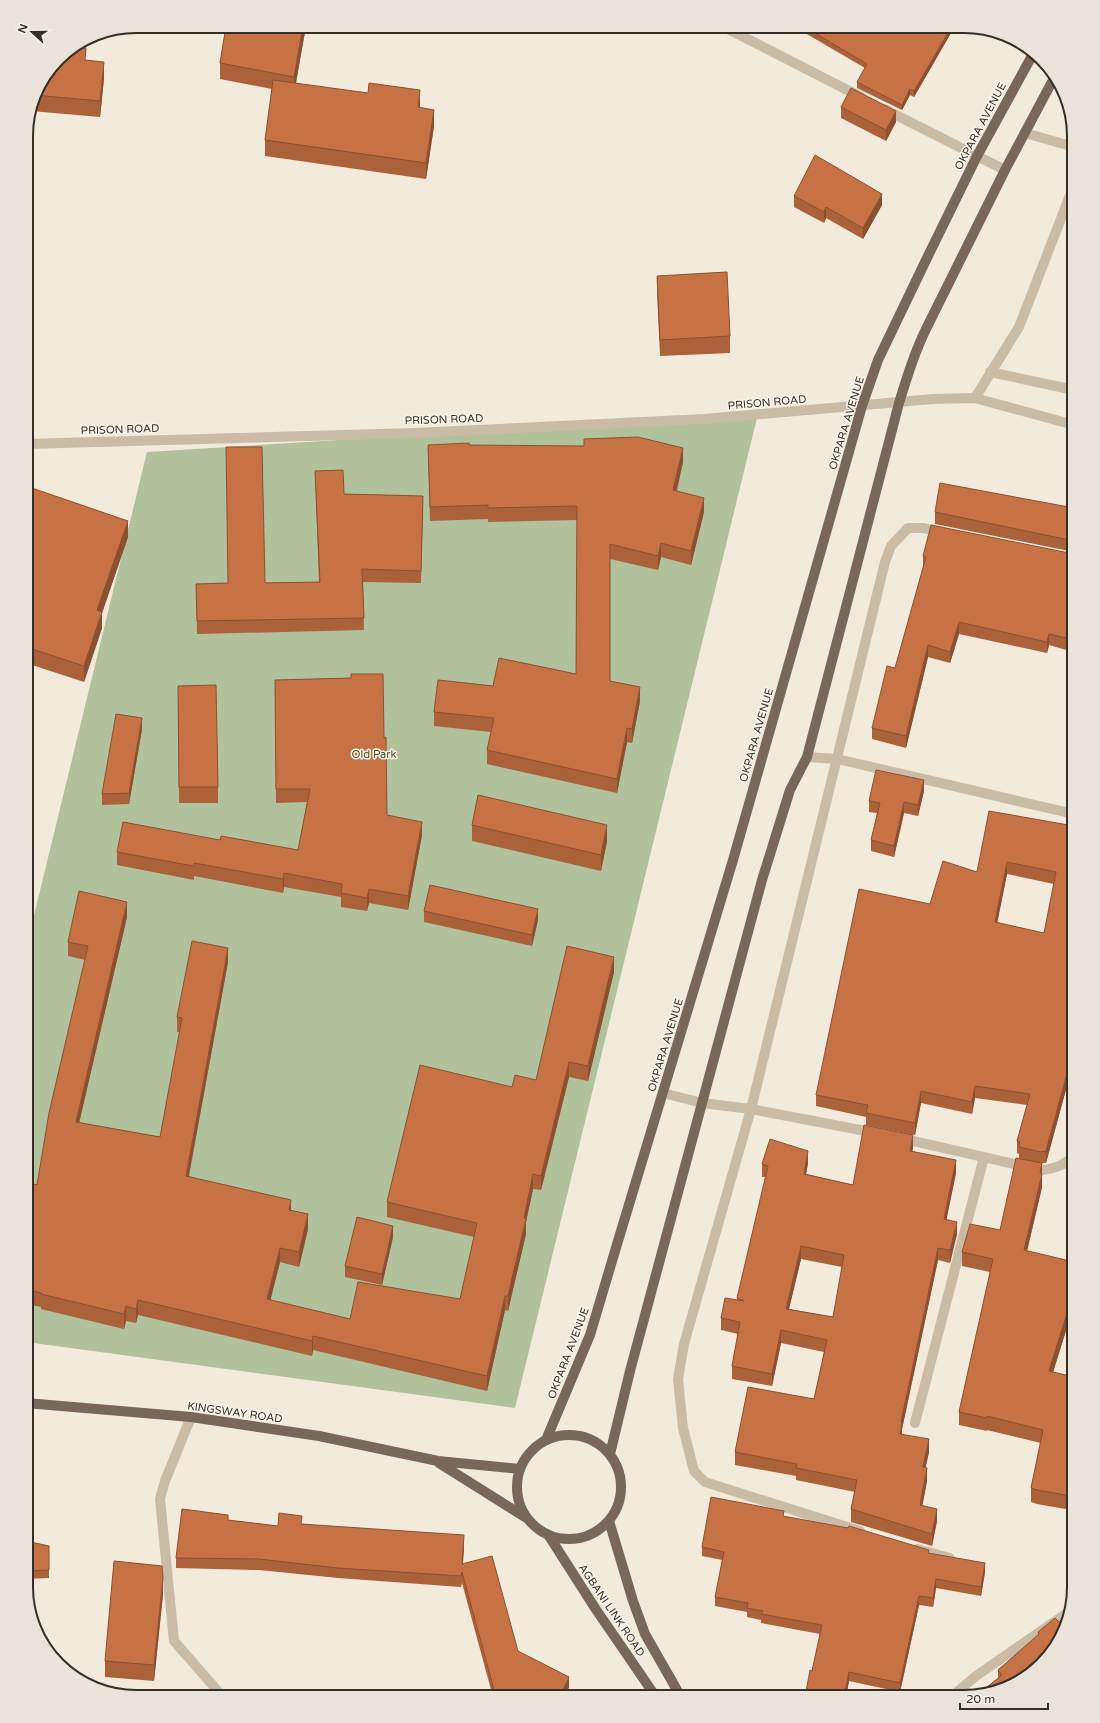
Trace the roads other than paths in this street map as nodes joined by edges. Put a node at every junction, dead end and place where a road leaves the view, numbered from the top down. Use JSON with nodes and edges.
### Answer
{"nodes":[{"id":1,"x":736,"y":33,"type":"edge"},
{"id":2,"x":1031,"y":58,"type":"edge"},
{"id":3,"x":1052,"y":82,"type":"edge"},
{"id":4,"x":1025,"y":133,"type":"junction"},
{"id":5,"x":1067,"y":145,"type":"edge"},
{"id":6,"x":977,"y":156,"type":"junction"},
{"id":7,"x":1005,"y":170,"type":"junction"},
{"id":8,"x":1067,"y":203,"type":"edge"},
{"id":9,"x":990,"y":372,"type":"junction"},
{"id":10,"x":1067,"y":388,"type":"edge"},
{"id":11,"x":975,"y":398,"type":"junction"},
{"id":12,"x":899,"y":403,"type":"junction"},
{"id":13,"x":862,"y":406,"type":"junction"},
{"id":14,"x":1067,"y":423,"type":"edge"},
{"id":15,"x":33,"y":444,"type":"edge"},
{"id":16,"x":953,"y":534,"type":"edge"},
{"id":17,"x":808,"y":757,"type":"junction"},
{"id":18,"x":837,"y":759,"type":"junction"},
{"id":19,"x":1067,"y":812,"type":"edge"},
{"id":20,"x":663,"y":1093,"type":"junction"},
{"id":21,"x":702,"y":1103,"type":"junction"},
{"id":22,"x":751,"y":1109,"type":"junction"},
{"id":23,"x":984,"y":1157,"type":"junction"},
{"id":24,"x":1067,"y":1162,"type":"edge"},
{"id":25,"x":33,"y":1404,"type":"edge"},
{"id":26,"x":191,"y":1417,"type":"junction"},
{"id":27,"x":915,"y":1423,"type":"dead end"},
{"id":28,"x":546,"y":1440,"type":"junction"},
{"id":29,"x":610,"y":1454,"type":"junction"},
{"id":30,"x":438,"y":1461,"type":"junction"},
{"id":31,"x":520,"y":1469,"type":"junction"},
{"id":32,"x":526,"y":1518,"type":"junction"},
{"id":33,"x":609,"y":1521,"type":"junction"},
{"id":34,"x":868,"y":1534,"type":"edge"},
{"id":35,"x":549,"y":1536,"type":"junction"},
{"id":36,"x":906,"y":1545,"type":"edge"},
{"id":37,"x":960,"y":1561,"type":"edge"},
{"id":38,"x":1062,"y":1617,"type":"edge"},
{"id":39,"x":217,"y":1690,"type":"edge"},
{"id":40,"x":651,"y":1690,"type":"edge"},
{"id":41,"x":677,"y":1690,"type":"edge"},
{"id":42,"x":959,"y":1690,"type":"edge"}],
"edges":[{"from":1,"to":6,"type":"street"},
{"from":2,"to":6,"type":"main road","name":"OKPARA AVENUE"},
{"from":3,"to":4,"type":"main road"},
{"from":4,"to":5,"type":"street"},
{"from":4,"to":7,"type":"main road"},
{"from":6,"to":7,"type":"street"},
{"from":6,"to":13,"type":"main road","name":"OKPARA AVENUE"},
{"from":7,"to":12,"type":"main road"},
{"from":8,"to":9,"type":"street"},
{"from":9,"to":10,"type":"street"},
{"from":9,"to":11,"type":"street"},
{"from":11,"to":12,"type":"street","name":"PRISON ROAD"},
{"from":11,"to":14,"type":"street","name":"PRISON ROAD"},
{"from":12,"to":13,"type":"street","name":"PRISON ROAD"},
{"from":12,"to":17,"type":"main road"},
{"from":13,"to":15,"type":"street","name":"PRISON ROAD"},
{"from":13,"to":20,"type":"main road","name":"OKPARA AVENUE"},
{"from":16,"to":18,"type":"street"},
{"from":17,"to":18,"type":"street"},
{"from":17,"to":21,"type":"main road"},
{"from":18,"to":19,"type":"street"},
{"from":18,"to":22,"type":"street"},
{"from":20,"to":21,"type":"street"},
{"from":20,"to":28,"type":"main road","name":"OKPARA AVENUE"},
{"from":21,"to":22,"type":"street"},
{"from":21,"to":29,"type":"main road"},
{"from":22,"to":23,"type":"street"},
{"from":22,"to":34,"type":"street"},
{"from":23,"to":24,"type":"street"},
{"from":23,"to":27,"type":"street"},
{"from":25,"to":26,"type":"main road","name":"KINGSWAY ROAD"},
{"from":26,"to":30,"type":"main road","name":"KINGSWAY ROAD"},
{"from":26,"to":39,"type":"street"},
{"from":28,"to":29,"type":"main road"},
{"from":28,"to":31,"type":"main road"},
{"from":29,"to":33,"type":"main road"},
{"from":30,"to":31,"type":"main road","name":"KINGSWAY ROAD"},
{"from":30,"to":32,"type":"main road","name":"KINGSWAY ROAD"},
{"from":31,"to":32,"type":"main road"},
{"from":32,"to":35,"type":"main road"},
{"from":33,"to":35,"type":"main road"},
{"from":33,"to":41,"type":"main road","name":"AGBANI LINK ROAD"},
{"from":35,"to":40,"type":"main road","name":"AGBANI LINK ROAD"},
{"from":36,"to":37,"type":"street"},
{"from":38,"to":42,"type":"street"}]}
